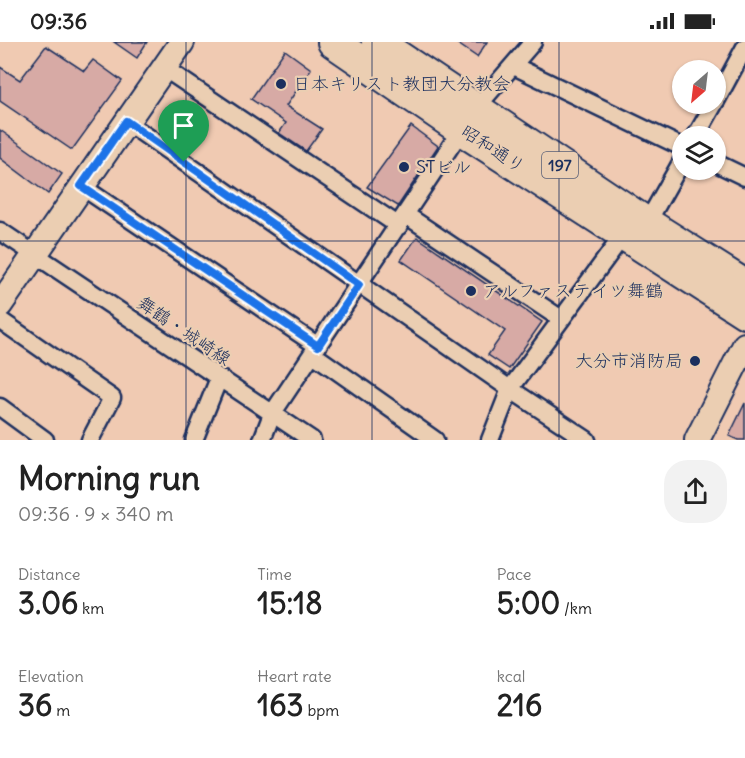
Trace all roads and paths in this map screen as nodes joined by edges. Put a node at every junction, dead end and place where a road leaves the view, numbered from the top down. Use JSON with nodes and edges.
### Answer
{"nodes":[{"id":1,"x":182,"y":42,"type":"edge"},
{"id":2,"x":333,"y":42,"type":"edge"},
{"id":3,"x":377,"y":42,"type":"edge"},
{"id":4,"x":533,"y":42,"type":"edge"},
{"id":5,"x":745,"y":47,"type":"edge"},
{"id":6,"x":514,"y":66,"type":"junction"},
{"id":7,"x":164,"y":68,"type":"junction"},
{"id":8,"x":726,"y":82,"type":"edge"},
{"id":9,"x":470,"y":120,"type":"junction"},
{"id":10,"x":126,"y":121,"type":"junction"},
{"id":11,"x":672,"y":142,"type":"edge"},
{"id":12,"x":726,"y":168,"type":"edge"},
{"id":13,"x":672,"y":175,"type":"edge"},
{"id":14,"x":745,"y":177,"type":"edge"},
{"id":15,"x":81,"y":186,"type":"junction"},
{"id":16,"x":403,"y":221,"type":"junction"},
{"id":17,"x":635,"y":228,"type":"junction"},
{"id":18,"x":0,"y":231,"type":"edge"},
{"id":19,"x":34,"y":254,"type":"junction"},
{"id":20,"x":359,"y":285,"type":"junction"},
{"id":21,"x":745,"y":285,"type":"edge"},
{"id":22,"x":0,"y":305,"type":"edge"},
{"id":23,"x":745,"y":313,"type":"edge"},
{"id":24,"x":561,"y":319,"type":"junction"},
{"id":25,"x":0,"y":320,"type":"edge"},
{"id":26,"x":745,"y":345,"type":"edge"},
{"id":27,"x":315,"y":350,"type":"junction"},
{"id":28,"x":219,"y":378,"type":"junction"},
{"id":29,"x":510,"y":389,"type":"junction"},
{"id":30,"x":0,"y":408,"type":"edge"},
{"id":31,"x":272,"y":414,"type":"junction"},
{"id":32,"x":45,"y":440,"type":"edge"},
{"id":33,"x":90,"y":440,"type":"edge"},
{"id":34,"x":194,"y":440,"type":"edge"},
{"id":35,"x":262,"y":440,"type":"edge"},
{"id":36,"x":312,"y":440,"type":"edge"},
{"id":37,"x":435,"y":440,"type":"edge"},
{"id":38,"x":490,"y":440,"type":"edge"},
{"id":39,"x":586,"y":440,"type":"edge"},
{"id":40,"x":697,"y":440,"type":"edge"}],
"edges":[{"from":1,"to":7,"type":"street"},
{"from":2,"to":9,"type":"highway","name":"昭和通り","number":"197"},
{"from":3,"to":9,"type":"highway","name":"昭和通り","number":"197"},
{"from":4,"to":6,"type":"street"},
{"from":5,"to":8,"type":"street"},
{"from":6,"to":9,"type":"street"},
{"from":6,"to":11,"type":"street"},
{"from":7,"to":10,"type":"street"},
{"from":7,"to":16,"type":"street"},
{"from":9,"to":16,"type":"street"},
{"from":9,"to":17,"type":"highway","name":"昭和通り","number":"197"},
{"from":10,"to":15,"type":"street"},
{"from":10,"to":20,"type":"street"},
{"from":12,"to":14,"type":"street"},
{"from":13,"to":17,"type":"street"},
{"from":15,"to":19,"type":"street"},
{"from":15,"to":27,"type":"street"},
{"from":16,"to":20,"type":"street"},
{"from":16,"to":24,"type":"street"},
{"from":17,"to":21,"type":"highway","name":"昭和通り","number":"197"},
{"from":17,"to":23,"type":"highway","name":"昭和通り","number":"197"},
{"from":17,"to":24,"type":"street"},
{"from":18,"to":19,"type":"street","name":"舞鶴・城崎線"},
{"from":19,"to":22,"type":"street"},
{"from":19,"to":28,"type":"street","name":"舞鶴・城崎線"},
{"from":20,"to":27,"type":"street"},
{"from":20,"to":29,"type":"street"},
{"from":24,"to":29,"type":"street"},
{"from":25,"to":33,"type":"street"},
{"from":26,"to":40,"type":"street"},
{"from":27,"to":31,"type":"street"},
{"from":27,"to":37,"type":"street"},
{"from":28,"to":31,"type":"street","name":"舞鶴・城崎線"},
{"from":28,"to":34,"type":"street"},
{"from":29,"to":38,"type":"street"},
{"from":29,"to":39,"type":"street"},
{"from":30,"to":32,"type":"street"},
{"from":31,"to":35,"type":"street"},
{"from":31,"to":36,"type":"street","name":"舞鶴・城崎線"}]}
